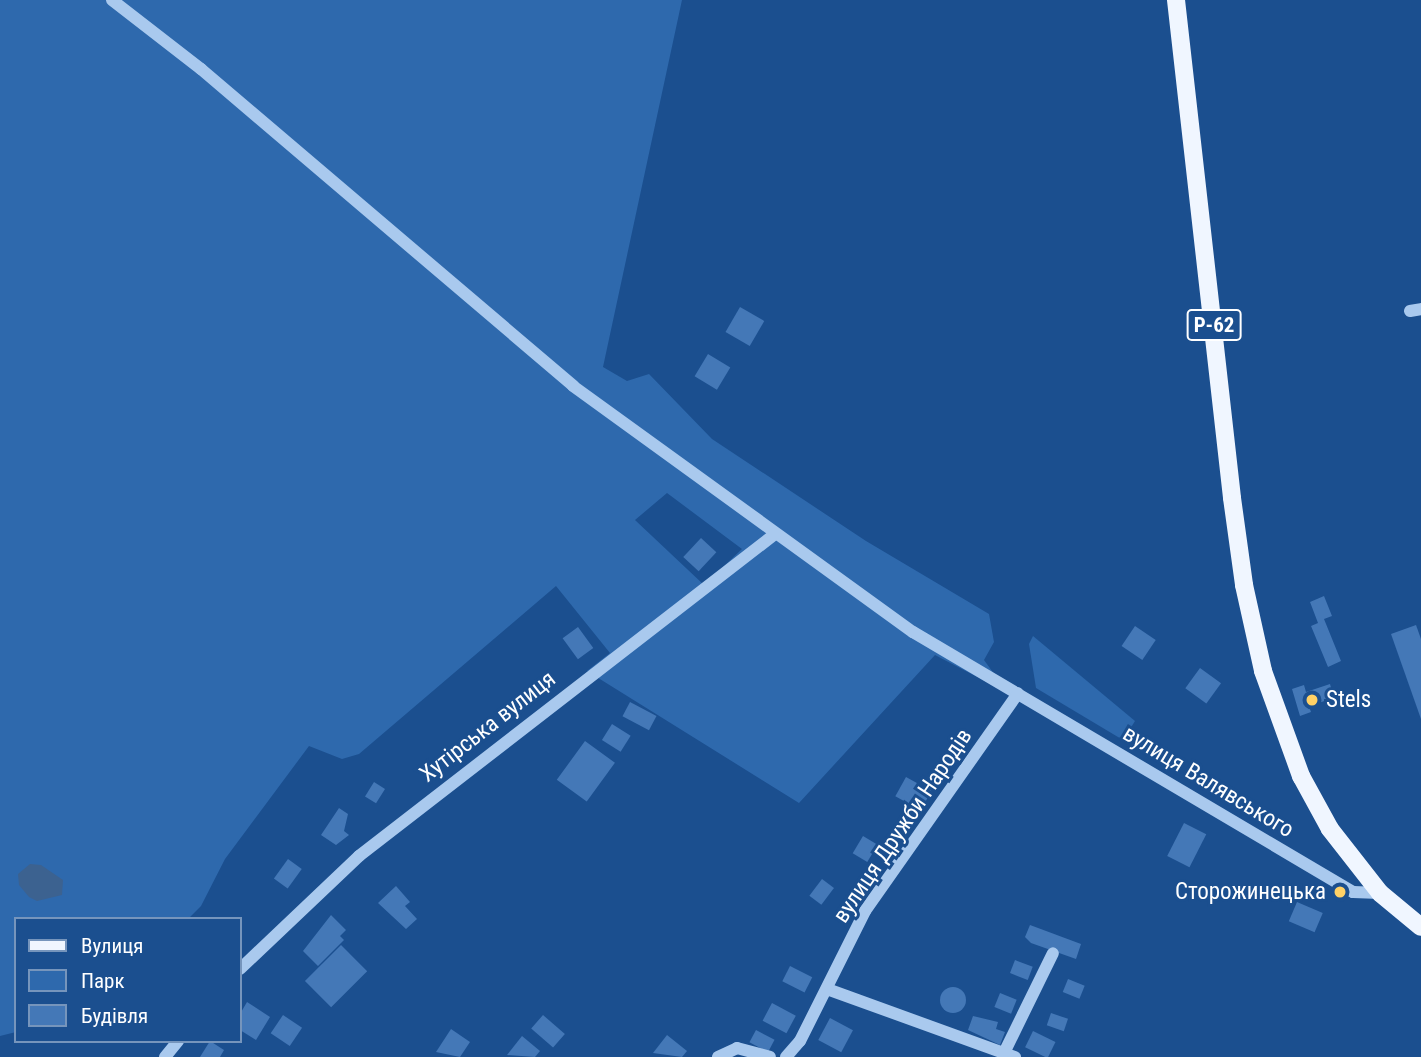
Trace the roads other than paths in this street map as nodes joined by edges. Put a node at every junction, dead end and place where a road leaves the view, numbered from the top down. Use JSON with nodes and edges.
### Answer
{"nodes":[{"id":1,"x":112,"y":0,"type":"edge"},
{"id":2,"x":1176,"y":0,"type":"edge"},
{"id":3,"x":775,"y":534,"type":"junction"},
{"id":4,"x":1018,"y":693,"type":"junction"},
{"id":5,"x":1380,"y":892,"type":"junction"},
{"id":6,"x":1421,"y":927,"type":"edge"},
{"id":7,"x":1053,"y":953,"type":"dead end"},
{"id":8,"x":242,"y":967,"type":"edge"},
{"id":9,"x":827,"y":989,"type":"junction"},
{"id":10,"x":176,"y":1043,"type":"edge"},
{"id":11,"x":1009,"y":1055,"type":"edge"},
{"id":12,"x":165,"y":1057,"type":"edge"},
{"id":13,"x":718,"y":1057,"type":"edge"},
{"id":14,"x":771,"y":1057,"type":"edge"},
{"id":15,"x":786,"y":1057,"type":"edge"}],
"edges":[{"from":1,"to":3,"type":"street","name":"вулиця Валявського"},
{"from":2,"to":5,"type":"main road","number":"Р-62"},
{"from":3,"to":4,"type":"street","name":"вулиця Валявського"},
{"from":3,"to":8,"type":"street","name":"Хутірська вулиця"},
{"from":4,"to":5,"type":"street","name":"вулиця Валявського"},
{"from":4,"to":9,"type":"street","name":"вулиця Дружби Народів"},
{"from":5,"to":6,"type":"main road","number":"Р-62"},
{"from":7,"to":11,"type":"street"},
{"from":9,"to":11,"type":"street"},
{"from":9,"to":15,"type":"street","name":"вулиця Дружби Народів"},
{"from":10,"to":12,"type":"street"},
{"from":13,"to":14,"type":"street"}]}
